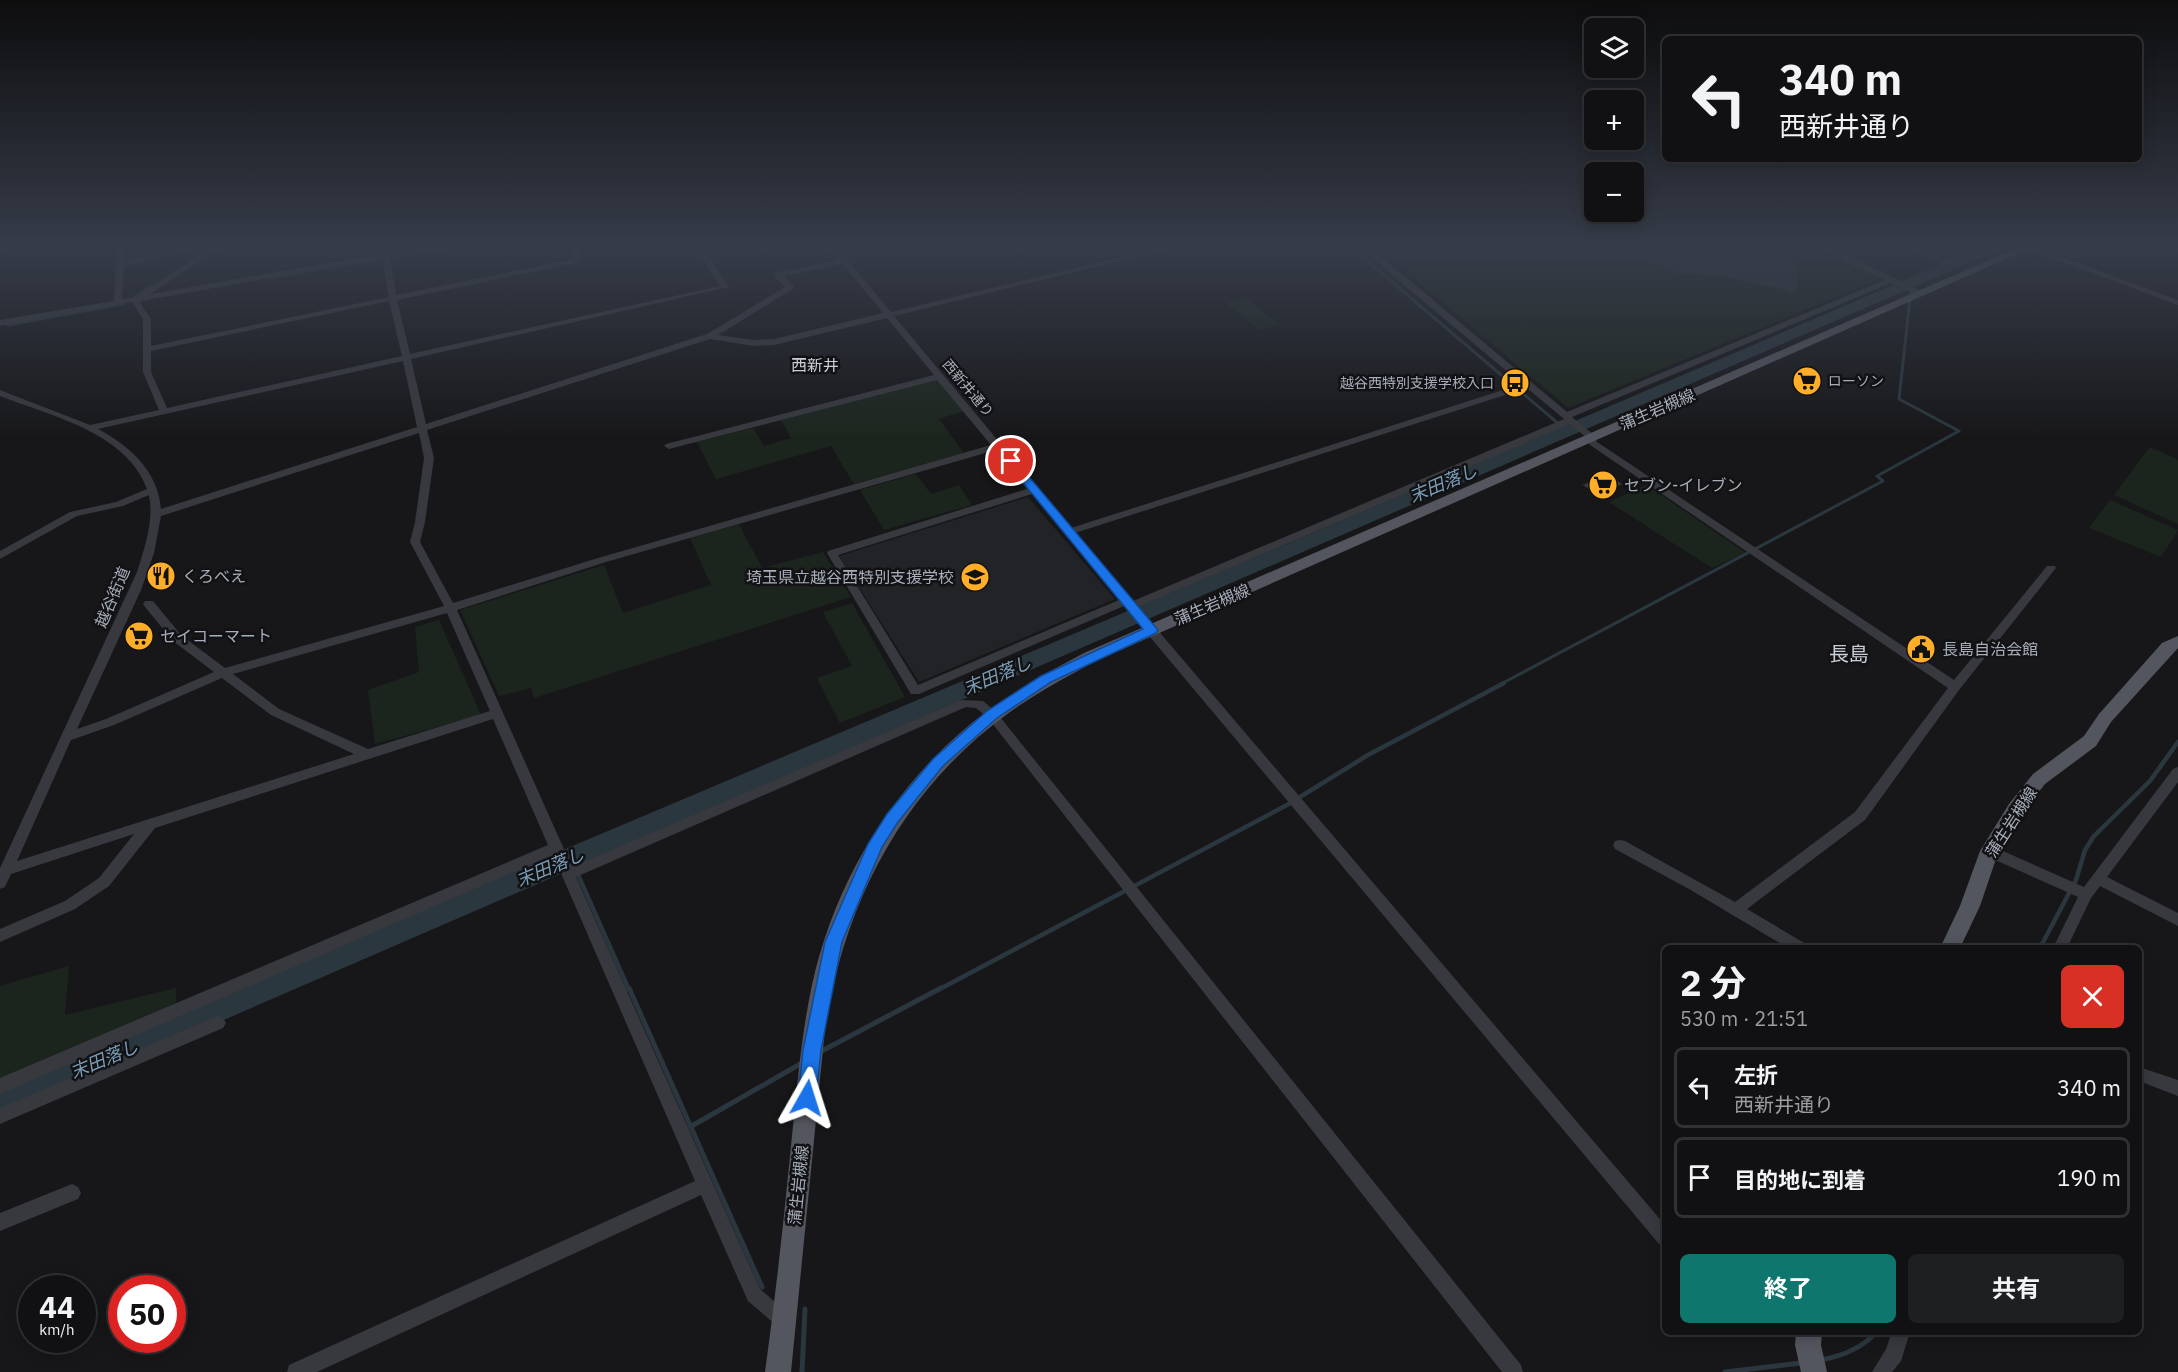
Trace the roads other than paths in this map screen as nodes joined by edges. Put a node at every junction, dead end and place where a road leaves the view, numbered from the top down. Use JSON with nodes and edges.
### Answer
{"nodes":[{"id":1,"x":74,"y":311,"type":"edge"},
{"id":2,"x":142,"y":311,"type":"edge"},
{"id":3,"x":330,"y":311,"type":"edge"},
{"id":4,"x":396,"y":311,"type":"edge"},
{"id":5,"x":616,"y":311,"type":"edge"},
{"id":6,"x":751,"y":311,"type":"edge"},
{"id":7,"x":887,"y":311,"type":"edge"},
{"id":8,"x":903,"y":311,"type":"edge"},
{"id":9,"x":1440,"y":311,"type":"edge"},
{"id":10,"x":1818,"y":311,"type":"edge"},
{"id":11,"x":1880,"y":311,"type":"edge"},
{"id":12,"x":890,"y":314,"type":"junction"},
{"id":13,"x":2,"y":326,"type":"edge"},
{"id":14,"x":710,"y":336,"type":"junction"},
{"id":15,"x":147,"y":349,"type":"junction"},
{"id":16,"x":406,"y":357,"type":"junction"},
{"id":17,"x":940,"y":376,"type":"junction"},
{"id":18,"x":1528,"y":385,"type":"junction"},
{"id":19,"x":2,"y":396,"type":"edge"},
{"id":20,"x":164,"y":411,"type":"junction"},
{"id":21,"x":1568,"y":418,"type":"junction"},
{"id":22,"x":88,"y":428,"type":"junction"},
{"id":23,"x":422,"y":429,"type":"junction"},
{"id":24,"x":1591,"y":437,"type":"junction"},
{"id":25,"x":669,"y":446,"type":"dead end"},
{"id":26,"x":999,"y":446,"type":"junction"},
{"id":27,"x":153,"y":490,"type":"junction"},
{"id":28,"x":1033,"y":490,"type":"junction"},
{"id":29,"x":156,"y":514,"type":"junction"},
{"id":30,"x":1068,"y":532,"type":"junction"},
{"id":31,"x":0,"y":556,"type":"edge"},
{"id":32,"x":2051,"y":568,"type":"dead end"},
{"id":33,"x":150,"y":604,"type":"dead end"},
{"id":34,"x":1128,"y":604,"type":"junction"},
{"id":35,"x":450,"y":608,"type":"junction"},
{"id":36,"x":1151,"y":630,"type":"junction"},
{"id":37,"x":2178,"y":641,"type":"edge"},
{"id":38,"x":223,"y":673,"type":"junction"},
{"id":39,"x":1955,"y":687,"type":"junction"},
{"id":40,"x":497,"y":713,"type":"junction"},
{"id":41,"x":992,"y":715,"type":"junction"},
{"id":42,"x":67,"y":737,"type":"junction"},
{"id":43,"x":366,"y":754,"type":"junction"},
{"id":44,"x":2178,"y":772,"type":"edge"},
{"id":45,"x":150,"y":824,"type":"junction"},
{"id":46,"x":1620,"y":845,"type":"dead end"},
{"id":47,"x":557,"y":847,"type":"junction"},
{"id":48,"x":1989,"y":851,"type":"junction"},
{"id":49,"x":569,"y":874,"type":"junction"},
{"id":50,"x":3,"y":877,"type":"edge"},
{"id":51,"x":2098,"y":879,"type":"junction"},
{"id":52,"x":2086,"y":894,"type":"junction"},
{"id":53,"x":1736,"y":909,"type":"junction"},
{"id":54,"x":2178,"y":920,"type":"edge"},
{"id":55,"x":0,"y":936,"type":"edge"},
{"id":56,"x":1796,"y":945,"type":"edge"},
{"id":57,"x":1951,"y":945,"type":"edge"},
{"id":58,"x":2061,"y":945,"type":"edge"},
{"id":59,"x":218,"y":1023,"type":"dead end"},
{"id":60,"x":2142,"y":1075,"type":"edge"},
{"id":61,"x":0,"y":1086,"type":"edge"},
{"id":62,"x":2178,"y":1088,"type":"edge"},
{"id":63,"x":0,"y":1116,"type":"edge"},
{"id":64,"x":705,"y":1185,"type":"junction"},
{"id":65,"x":72,"y":1193,"type":"dead end"},
{"id":66,"x":0,"y":1222,"type":"edge"},
{"id":67,"x":1662,"y":1234,"type":"edge"},
{"id":68,"x":783,"y":1320,"type":"junction"},
{"id":69,"x":1808,"y":1335,"type":"edge"},
{"id":70,"x":1900,"y":1335,"type":"edge"},
{"id":71,"x":296,"y":1372,"type":"edge"},
{"id":72,"x":778,"y":1372,"type":"edge"},
{"id":73,"x":1514,"y":1372,"type":"edge"},
{"id":74,"x":1814,"y":1372,"type":"edge"},
{"id":75,"x":1881,"y":1372,"type":"edge"}],
"edges":[{"from":1,"to":13,"type":"street"},
{"from":2,"to":15,"type":"street"},
{"from":3,"to":15,"type":"street"},
{"from":4,"to":16,"type":"street"},
{"from":5,"to":16,"type":"street"},
{"from":6,"to":14,"type":"street"},
{"from":7,"to":12,"type":"street","name":"西新井通り"},
{"from":8,"to":12,"type":"street"},
{"from":9,"to":18,"type":"street"},
{"from":10,"to":21,"type":"street"},
{"from":11,"to":24,"type":"main road","name":"蒲生岩槻線"},
{"from":12,"to":14,"type":"street"},
{"from":12,"to":17,"type":"street","name":"西新井通り"},
{"from":14,"to":23,"type":"street"},
{"from":15,"to":20,"type":"street"},
{"from":16,"to":20,"type":"street"},
{"from":16,"to":23,"type":"street"},
{"from":17,"to":25,"type":"street"},
{"from":17,"to":26,"type":"street","name":"西新井通り"},
{"from":18,"to":21,"type":"street"},
{"from":18,"to":30,"type":"street"},
{"from":19,"to":22,"type":"street","name":"越谷街道"},
{"from":20,"to":22,"type":"street"},
{"from":21,"to":24,"type":"street"},
{"from":21,"to":34,"type":"street"},
{"from":22,"to":27,"type":"street","name":"越谷街道"},
{"from":23,"to":29,"type":"street"},
{"from":23,"to":35,"type":"street"},
{"from":24,"to":36,"type":"main road","name":"蒲生岩槻線"},
{"from":24,"to":39,"type":"street"},
{"from":26,"to":28,"type":"street","name":"西新井通り"},
{"from":26,"to":35,"type":"street"},
{"from":27,"to":29,"type":"street","name":"越谷街道"},
{"from":27,"to":31,"type":"street"},
{"from":28,"to":30,"type":"street","name":"西新井通り"},
{"from":28,"to":34,"type":"street"},
{"from":29,"to":42,"type":"street","name":"越谷街道"},
{"from":30,"to":34,"type":"street","name":"西新井通り"},
{"from":32,"to":39,"type":"street"},
{"from":33,"to":38,"type":"street"},
{"from":34,"to":36,"type":"street","name":"西新井通り"},
{"from":35,"to":38,"type":"street"},
{"from":35,"to":40,"type":"street"},
{"from":36,"to":41,"type":"main road","name":"蒲生岩槻線"},
{"from":36,"to":67,"type":"street","name":"西新井通り"},
{"from":37,"to":48,"type":"main road","name":"蒲生岩槻線"},
{"from":38,"to":42,"type":"street"},
{"from":38,"to":43,"type":"street"},
{"from":39,"to":53,"type":"street"},
{"from":40,"to":43,"type":"street"},
{"from":40,"to":47,"type":"street"},
{"from":41,"to":49,"type":"street"},
{"from":41,"to":68,"type":"main road","name":"蒲生岩槻線"},
{"from":41,"to":73,"type":"street"},
{"from":42,"to":50,"type":"street","name":"越谷街道"},
{"from":43,"to":45,"type":"street"},
{"from":44,"to":51,"type":"street"},
{"from":45,"to":50,"type":"street"},
{"from":45,"to":55,"type":"street"},
{"from":46,"to":53,"type":"street"},
{"from":47,"to":49,"type":"street"},
{"from":47,"to":61,"type":"street"},
{"from":48,"to":52,"type":"street"},
{"from":48,"to":57,"type":"main road","name":"蒲生岩槻線"},
{"from":49,"to":64,"type":"street"},
{"from":51,"to":52,"type":"street"},
{"from":51,"to":54,"type":"street"},
{"from":52,"to":58,"type":"street"},
{"from":53,"to":56,"type":"street"},
{"from":59,"to":63,"type":"street"},
{"from":60,"to":62,"type":"street"},
{"from":64,"to":68,"type":"street"},
{"from":64,"to":71,"type":"street"},
{"from":65,"to":66,"type":"street"},
{"from":68,"to":72,"type":"main road","name":"蒲生岩槻線"},
{"from":69,"to":74,"type":"main road"},
{"from":70,"to":75,"type":"street"}]}
